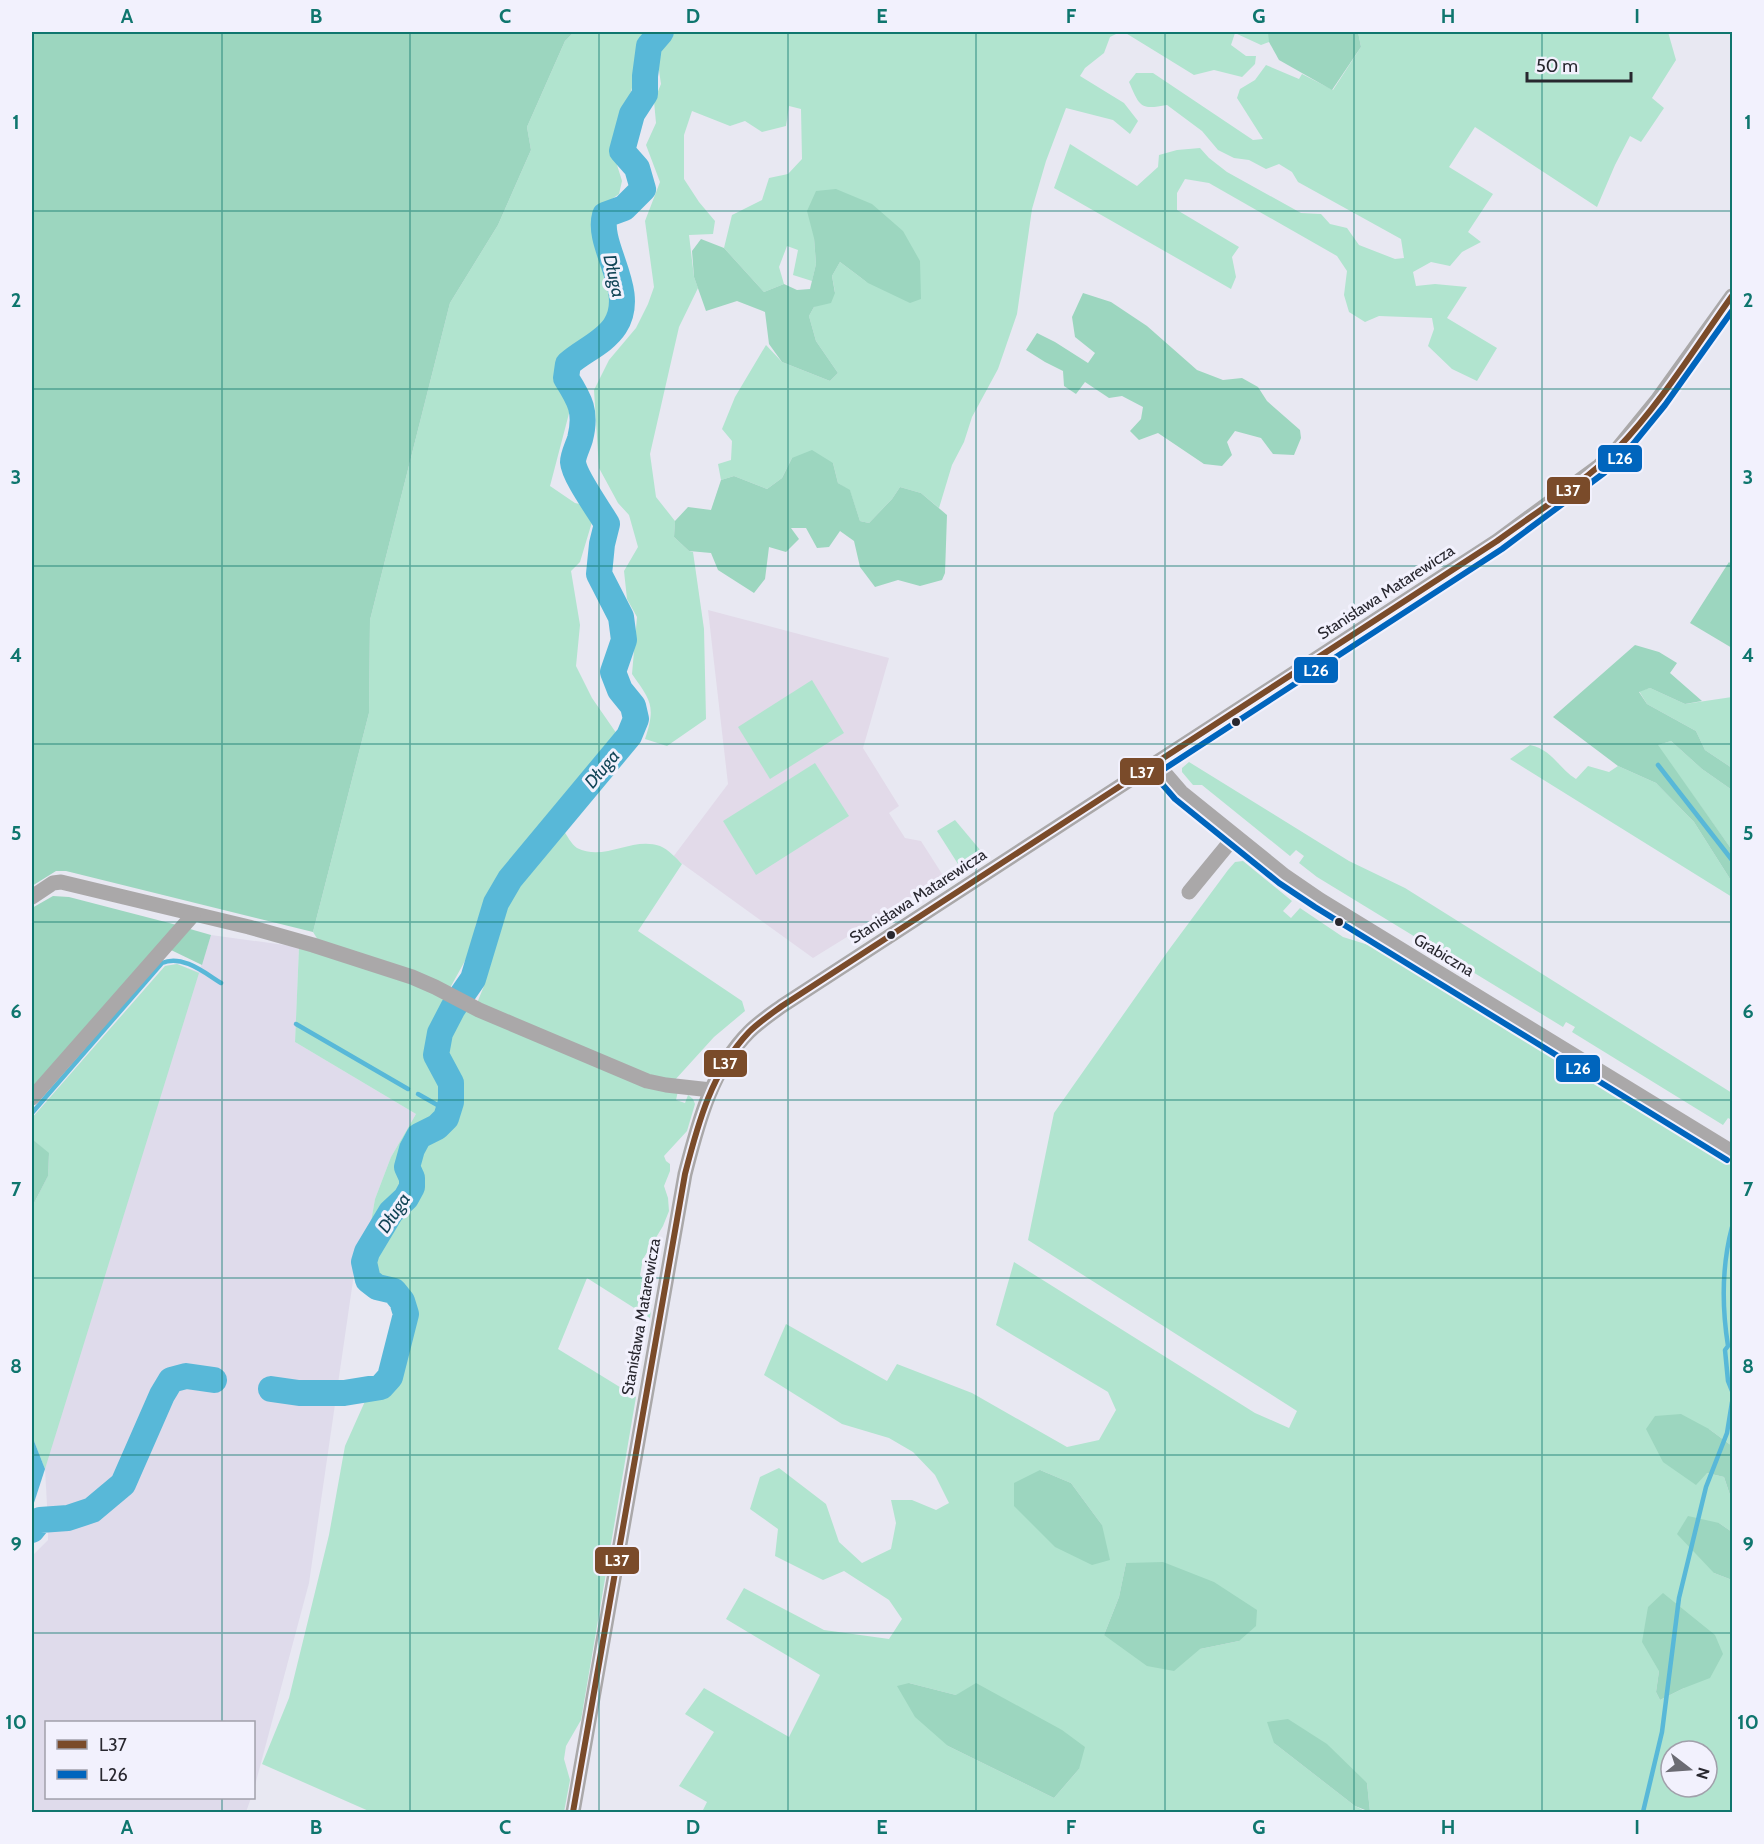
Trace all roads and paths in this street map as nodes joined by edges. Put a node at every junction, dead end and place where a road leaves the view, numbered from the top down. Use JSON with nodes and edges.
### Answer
{"nodes":[{"id":1,"x":1732,"y":296,"type":"edge"},
{"id":2,"x":1156,"y":763,"type":"junction"},
{"id":3,"x":1235,"y":836,"type":"junction"},
{"id":4,"x":1189,"y":892,"type":"dead end"},
{"id":5,"x":32,"y":897,"type":"edge"},
{"id":6,"x":193,"y":915,"type":"junction"},
{"id":7,"x":711,"y":1090,"type":"junction"},
{"id":8,"x":32,"y":1098,"type":"edge"},
{"id":9,"x":1732,"y":1152,"type":"edge"},
{"id":10,"x":573,"y":1812,"type":"edge"}],
"edges":[{"from":1,"to":2,"type":"street","name":"Stanisława Matarewicza"},
{"from":2,"to":3,"type":"street","name":"Grabiczna"},
{"from":2,"to":7,"type":"street","name":"Stanisława Matarewicza"},
{"from":3,"to":4,"type":"street"},
{"from":3,"to":9,"type":"street","name":"Grabiczna"},
{"from":5,"to":6,"type":"street"},
{"from":6,"to":7,"type":"street"},
{"from":6,"to":8,"type":"street"},
{"from":7,"to":10,"type":"street","name":"Stanisława Matarewicza"}]}
